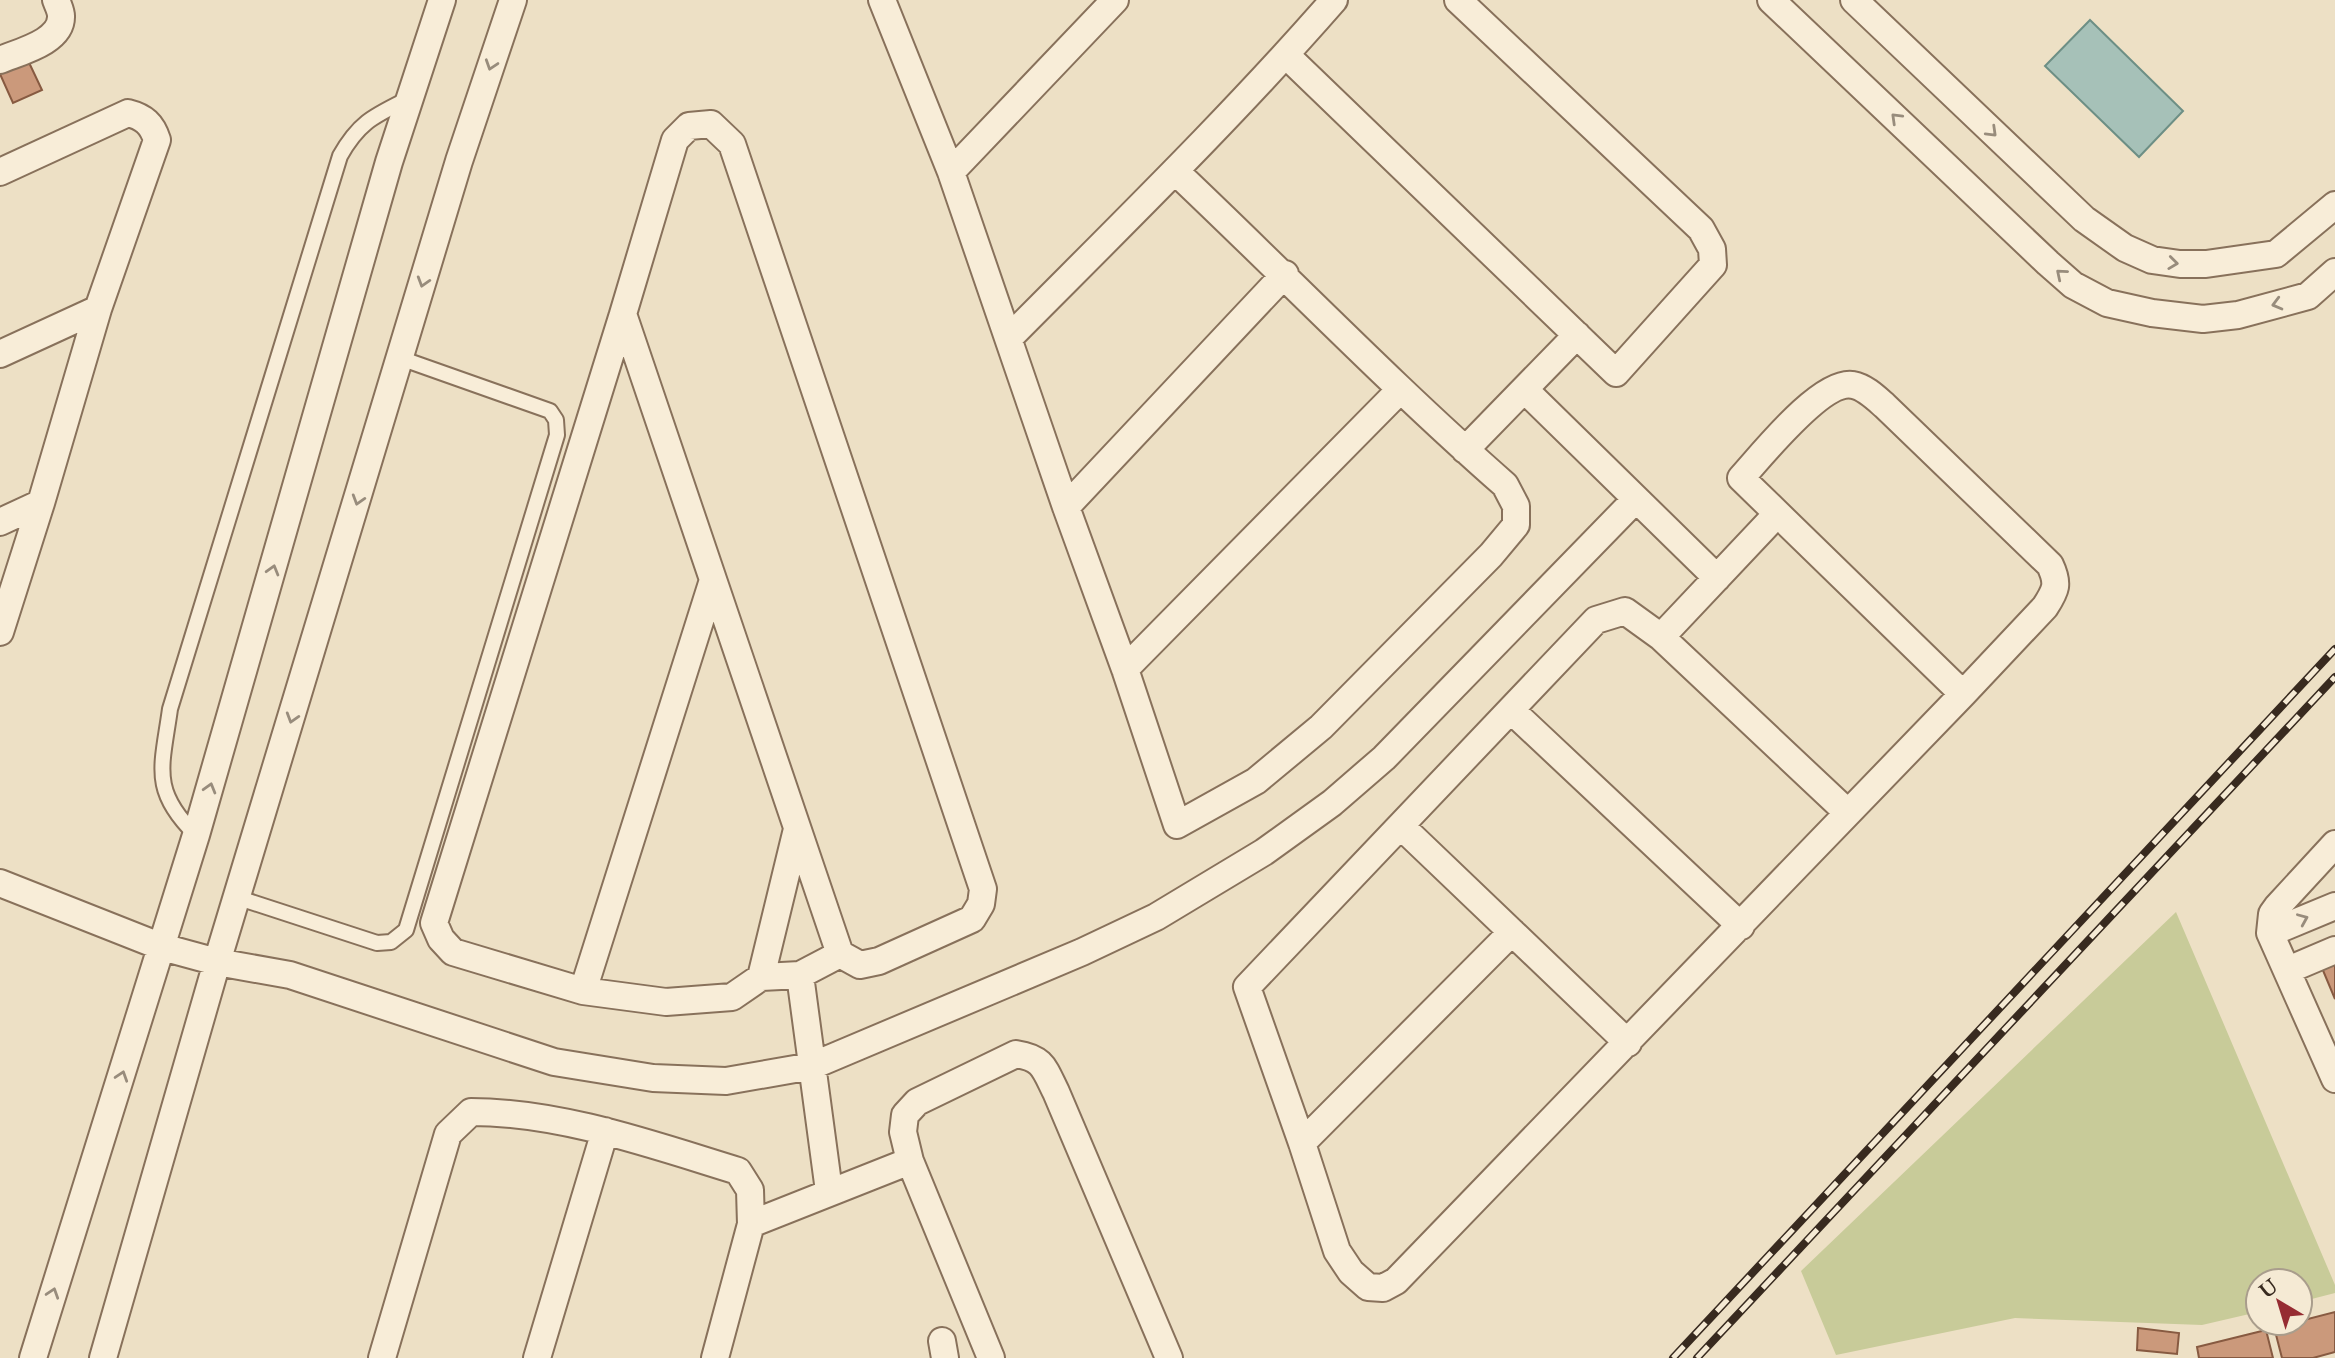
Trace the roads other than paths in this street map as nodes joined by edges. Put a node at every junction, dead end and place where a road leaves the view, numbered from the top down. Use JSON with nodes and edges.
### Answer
{"nodes":[{"id":1,"x":56,"y":0,"type":"edge"},
{"id":2,"x":442,"y":0,"type":"edge"},
{"id":3,"x":513,"y":0,"type":"edge"},
{"id":4,"x":1115,"y":0,"type":"edge"},
{"id":5,"x":1334,"y":0,"type":"edge"},
{"id":6,"x":1458,"y":0,"type":"edge"},
{"id":7,"x":1771,"y":0,"type":"edge"},
{"id":8,"x":1854,"y":0,"type":"edge"},
{"id":9,"x":887,"y":3,"type":"edge"},
{"id":10,"x":1286,"y":55,"type":"junction"},
{"id":11,"x":0,"y":60,"type":"edge"},
{"id":12,"x":410,"y":98,"type":"junction"},
{"id":13,"x":1175,"y":171,"type":"junction"},
{"id":14,"x":0,"y":172,"type":"edge"},
{"id":15,"x":951,"y":172,"type":"junction"},
{"id":16,"x":2335,"y":205,"type":"edge"},
{"id":17,"x":2335,"y":272,"type":"edge"},
{"id":18,"x":1285,"y":274,"type":"junction"},
{"id":19,"x":98,"y":309,"type":"junction"},
{"id":20,"x":623,"y":314,"type":"junction"},
{"id":21,"x":1577,"y":335,"type":"junction"},
{"id":22,"x":1009,"y":338,"type":"junction"},
{"id":23,"x":0,"y":354,"type":"edge"},
{"id":24,"x":400,"y":358,"type":"junction"},
{"id":25,"x":1400,"y":390,"type":"junction"},
{"id":26,"x":1525,"y":390,"type":"junction"},
{"id":27,"x":1465,"y":450,"type":"junction"},
{"id":28,"x":1636,"y":499,"type":"junction"},
{"id":29,"x":41,"y":503,"type":"junction"},
{"id":30,"x":1066,"y":507,"type":"junction"},
{"id":31,"x":1777,"y":514,"type":"junction"},
{"id":32,"x":0,"y":522,"type":"edge"},
{"id":33,"x":1717,"y":578,"type":"junction"},
{"id":34,"x":713,"y":580,"type":"junction"},
{"id":35,"x":0,"y":632,"type":"edge"},
{"id":36,"x":1661,"y":637,"type":"junction"},
{"id":37,"x":1125,"y":669,"type":"junction"},
{"id":38,"x":1963,"y":694,"type":"junction"},
{"id":39,"x":1511,"y":710,"type":"junction"},
{"id":40,"x":1847,"y":812,"type":"junction"},
{"id":41,"x":1401,"y":826,"type":"junction"},
{"id":42,"x":797,"y":828,"type":"junction"},
{"id":43,"x":196,"y":835,"type":"junction"},
{"id":44,"x":2335,"y":844,"type":"edge"},
{"id":45,"x":0,"y":883,"type":"edge"},
{"id":46,"x":236,"y":897,"type":"junction"},
{"id":47,"x":2335,"y":906,"type":"edge"},
{"id":48,"x":1741,"y":926,"type":"junction"},
{"id":49,"x":1512,"y":932,"type":"junction"},
{"id":50,"x":2270,"y":933,"type":"junction"},
{"id":51,"x":162,"y":947,"type":"junction"},
{"id":52,"x":2335,"y":950,"type":"edge"},
{"id":53,"x":840,"y":954,"type":"junction"},
{"id":54,"x":217,"y":962,"type":"junction"},
{"id":55,"x":2288,"y":970,"type":"junction"},
{"id":56,"x":800,"y":975,"type":"junction"},
{"id":57,"x":761,"y":977,"type":"junction"},
{"id":58,"x":583,"y":991,"type":"junction"},
{"id":59,"x":1628,"y":1043,"type":"junction"},
{"id":60,"x":813,"y":1066,"type":"junction"},
{"id":61,"x":2335,"y":1079,"type":"edge"},
{"id":62,"x":605,"y":1131,"type":"junction"},
{"id":63,"x":1302,"y":1143,"type":"junction"},
{"id":64,"x":910,"y":1161,"type":"junction"},
{"id":65,"x":829,"y":1191,"type":"junction"},
{"id":66,"x":751,"y":1224,"type":"junction"},
{"id":67,"x":33,"y":1358,"type":"edge"},
{"id":68,"x":103,"y":1358,"type":"edge"},
{"id":69,"x":382,"y":1358,"type":"edge"},
{"id":70,"x":537,"y":1358,"type":"edge"},
{"id":71,"x":715,"y":1358,"type":"edge"},
{"id":72,"x":991,"y":1358,"type":"edge"},
{"id":73,"x":1169,"y":1358,"type":"edge"}],
"edges":[{"from":1,"to":11,"type":"street"},
{"from":2,"to":12,"type":"street"},
{"from":3,"to":24,"type":"street","one_way":true},
{"from":4,"to":15,"type":"street"},
{"from":5,"to":10,"type":"street"},
{"from":6,"to":21,"type":"street"},
{"from":17,"to":7,"type":"street","one_way":true},
{"from":8,"to":16,"type":"street","one_way":true},
{"from":9,"to":15,"type":"street"},
{"from":10,"to":13,"type":"street"},
{"from":10,"to":21,"type":"street"},
{"from":43,"to":12,"type":"street","one_way":true},
{"from":12,"to":43,"type":"lane"},
{"from":13,"to":18,"type":"street"},
{"from":13,"to":22,"type":"street"},
{"from":14,"to":19,"type":"street"},
{"from":15,"to":22,"type":"street"},
{"from":18,"to":25,"type":"street"},
{"from":18,"to":30,"type":"street"},
{"from":19,"to":23,"type":"street"},
{"from":19,"to":29,"type":"street"},
{"from":20,"to":34,"type":"street"},
{"from":20,"to":53,"type":"street"},
{"from":20,"to":58,"type":"street"},
{"from":21,"to":26,"type":"street"},
{"from":22,"to":30,"type":"street"},
{"from":24,"to":46,"type":"street","one_way":true},
{"from":24,"to":46,"type":"lane"},
{"from":25,"to":27,"type":"street"},
{"from":25,"to":37,"type":"street"},
{"from":26,"to":27,"type":"street"},
{"from":26,"to":28,"type":"street"},
{"from":27,"to":37,"type":"street"},
{"from":28,"to":33,"type":"street"},
{"from":28,"to":60,"type":"street"},
{"from":29,"to":32,"type":"street"},
{"from":29,"to":35,"type":"street"},
{"from":30,"to":37,"type":"street"},
{"from":31,"to":33,"type":"street"},
{"from":31,"to":38,"type":"street"},
{"from":31,"to":38,"type":"street"},
{"from":33,"to":36,"type":"street"},
{"from":34,"to":42,"type":"street"},
{"from":34,"to":58,"type":"street"},
{"from":36,"to":39,"type":"street"},
{"from":36,"to":40,"type":"street"},
{"from":38,"to":40,"type":"street"},
{"from":39,"to":41,"type":"street"},
{"from":39,"to":48,"type":"street"},
{"from":40,"to":48,"type":"street"},
{"from":41,"to":49,"type":"street"},
{"from":41,"to":63,"type":"street"},
{"from":42,"to":53,"type":"street"},
{"from":42,"to":57,"type":"street"},
{"from":43,"to":51,"type":"street"},
{"from":44,"to":50,"type":"street"},
{"from":45,"to":51,"type":"street"},
{"from":46,"to":54,"type":"street"},
{"from":50,"to":47,"type":"street","one_way":true},
{"from":48,"to":59,"type":"street"},
{"from":49,"to":59,"type":"street"},
{"from":49,"to":63,"type":"street"},
{"from":50,"to":55,"type":"street"},
{"from":51,"to":54,"type":"street"},
{"from":67,"to":51,"type":"street","one_way":true},
{"from":52,"to":55,"type":"street"},
{"from":53,"to":56,"type":"street"},
{"from":54,"to":60,"type":"street"},
{"from":54,"to":68,"type":"street"},
{"from":55,"to":61,"type":"street"},
{"from":56,"to":57,"type":"street"},
{"from":56,"to":60,"type":"street"},
{"from":57,"to":58,"type":"street"},
{"from":59,"to":63,"type":"street"},
{"from":60,"to":65,"type":"street"},
{"from":62,"to":66,"type":"street"},
{"from":62,"to":69,"type":"street"},
{"from":62,"to":70,"type":"street"},
{"from":64,"to":65,"type":"street"},
{"from":64,"to":72,"type":"street"},
{"from":64,"to":73,"type":"street"},
{"from":65,"to":66,"type":"street"},
{"from":66,"to":71,"type":"street"}]}
